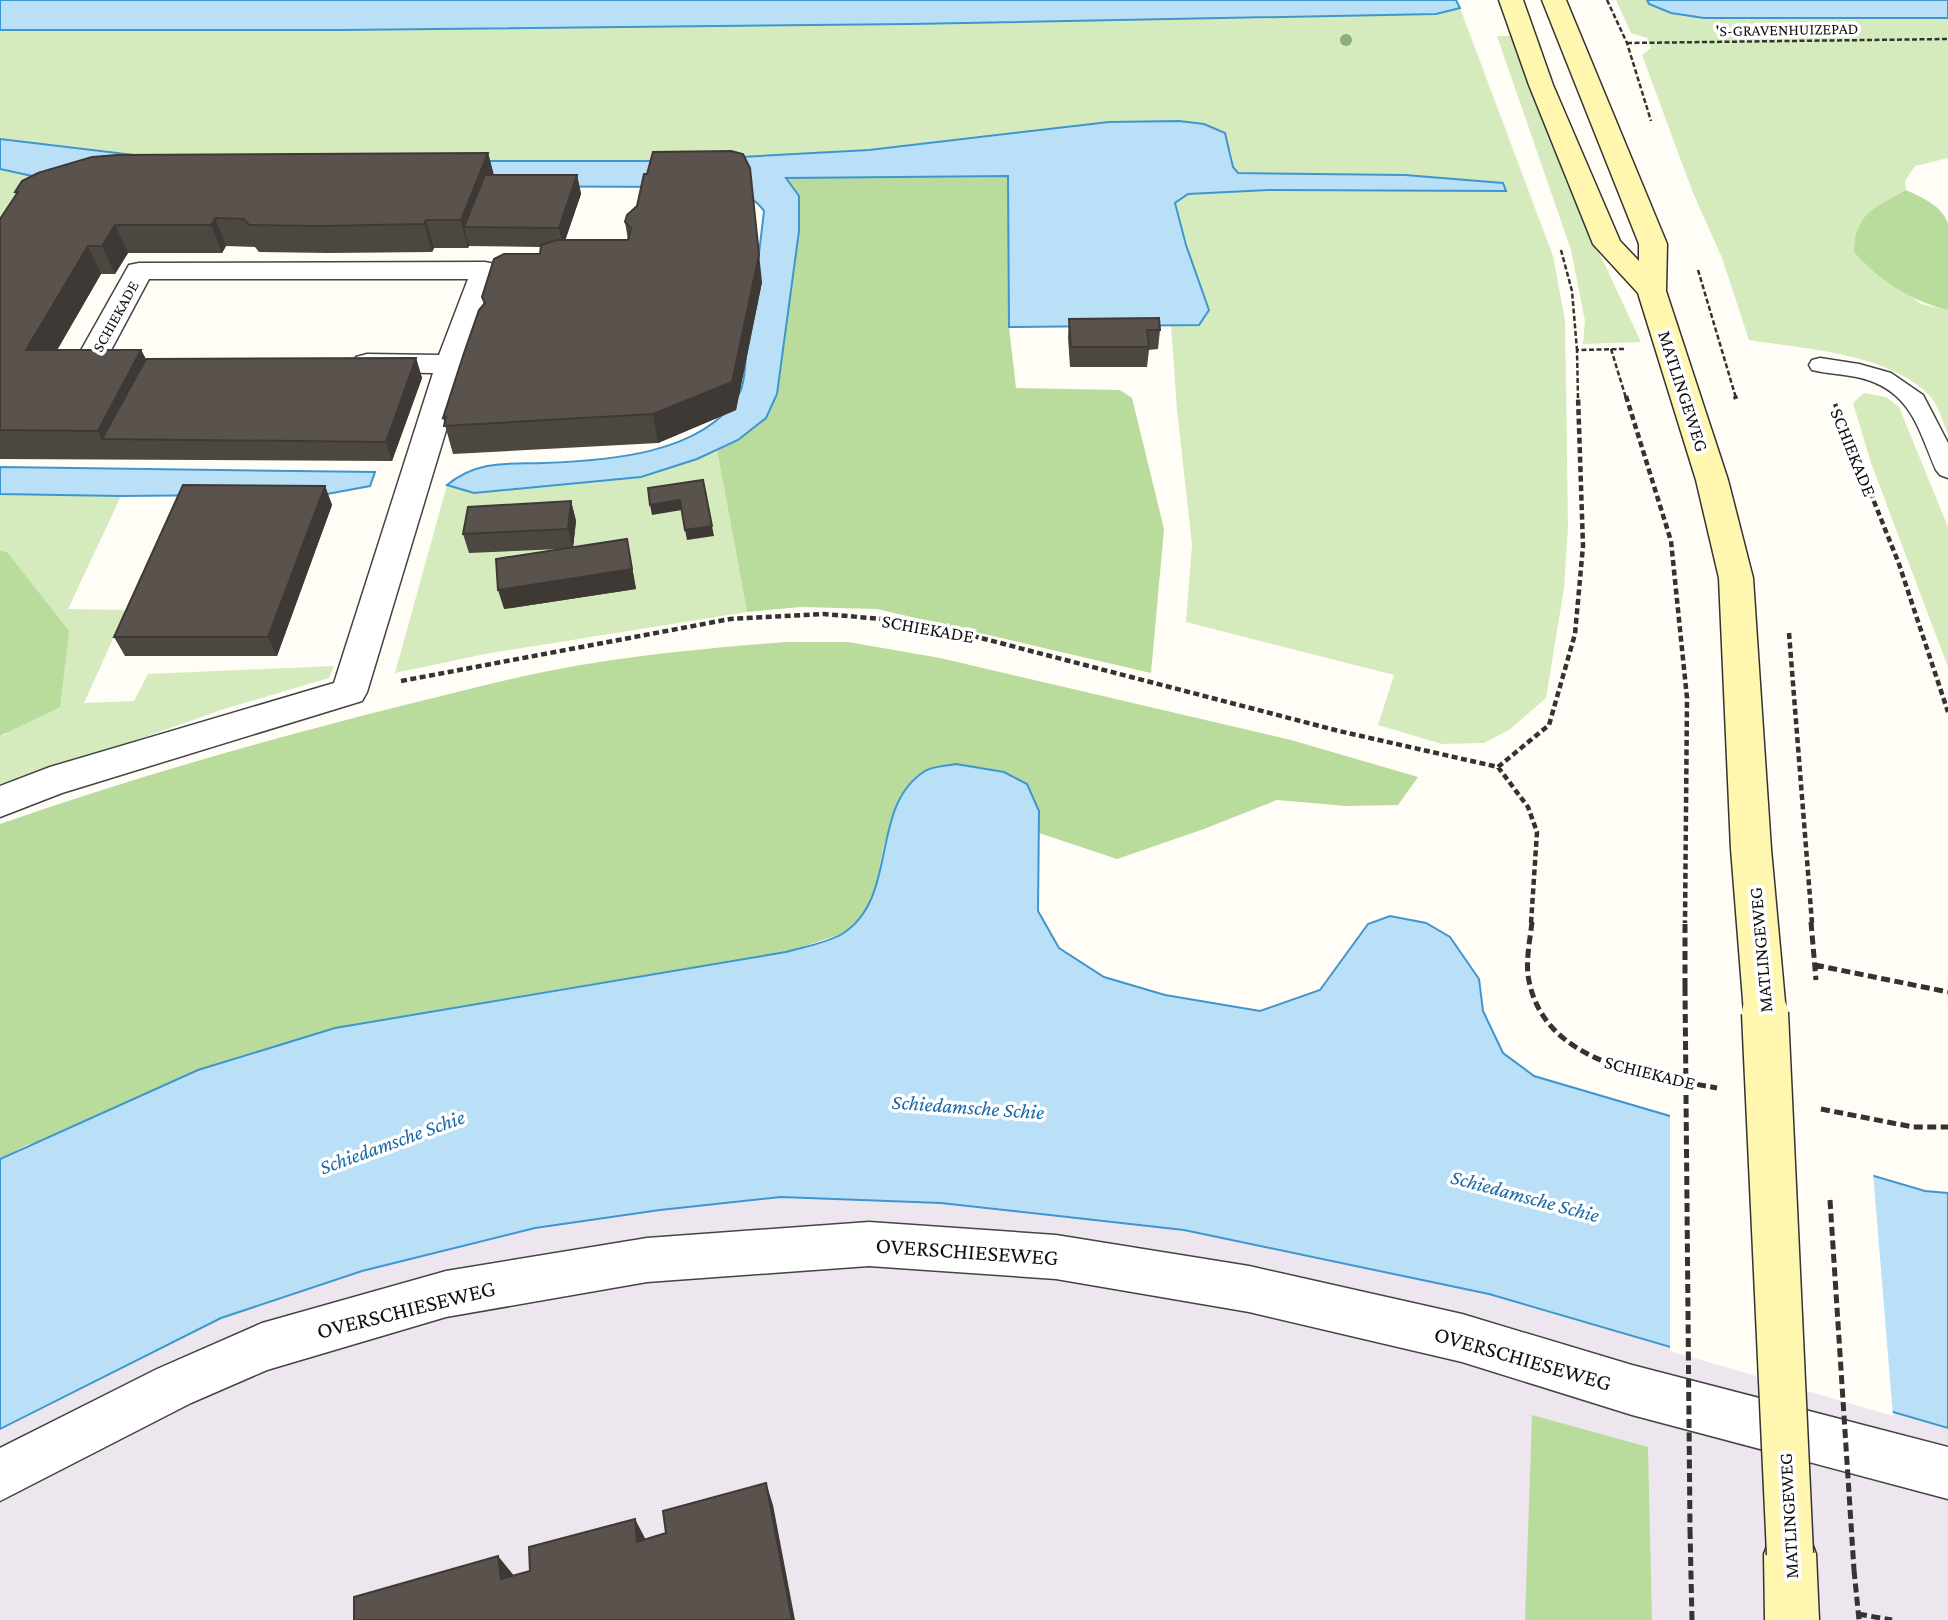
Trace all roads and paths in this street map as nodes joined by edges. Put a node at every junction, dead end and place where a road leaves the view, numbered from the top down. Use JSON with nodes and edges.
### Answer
{"nodes":[{"id":1,"x":1511,"y":0,"type":"edge"},
{"id":2,"x":1554,"y":0,"type":"edge"},
{"id":3,"x":1607,"y":0,"type":"edge"},
{"id":4,"x":1948,"y":39,"type":"edge"},
{"id":5,"x":1652,"y":291,"type":"junction"},
{"id":6,"x":1611,"y":349,"type":"junction"},
{"id":7,"x":1671,"y":349,"type":"junction"},
{"id":8,"x":159,"y":362,"type":"edge"},
{"id":9,"x":340,"y":363,"type":"edge"},
{"id":10,"x":451,"y":363,"type":"junction"},
{"id":11,"x":1820,"y":365,"type":"joint"},
{"id":12,"x":1948,"y":470,"type":"edge"},
{"id":13,"x":349,"y":692,"type":"junction"},
{"id":14,"x":1948,"y":712,"type":"edge"},
{"id":15,"x":1498,"y":767,"type":"junction"},
{"id":16,"x":0,"y":802,"type":"edge"},
{"id":17,"x":1815,"y":965,"type":"dead end"},
{"id":18,"x":1948,"y":992,"type":"edge"},
{"id":19,"x":1727,"y":1090,"type":"dead end"},
{"id":20,"x":1824,"y":1102,"type":"dead end"},
{"id":21,"x":1820,"y":1108,"type":"dead end"},
{"id":22,"x":1824,"y":1115,"type":"dead end"},
{"id":23,"x":1948,"y":1127,"type":"edge"},
{"id":24,"x":1830,"y":1198,"type":"dead end"},
{"id":25,"x":1948,"y":1474,"type":"edge"},
{"id":26,"x":0,"y":1475,"type":"edge"},
{"id":27,"x":1858,"y":1617,"type":"edge"},
{"id":28,"x":1692,"y":1620,"type":"edge"},
{"id":29,"x":1792,"y":1620,"type":"edge"},
{"id":30,"x":1892,"y":1620,"type":"edge"}],
"edges":[{"from":1,"to":5,"type":"main road","name":"MATLINGEWEG"},
{"from":2,"to":5,"type":"main road","name":"MATLINGEWEG"},
{"from":3,"to":4,"type":"path","name":"'S-GRAVENHUIZEPAD"},
{"from":5,"to":7,"type":"main road","name":"MATLINGEWEG"},
{"from":6,"to":7,"type":"path"},
{"from":6,"to":15,"type":"path"},
{"from":6,"to":28,"type":"path","bridge":true},
{"from":7,"to":29,"type":"main road","name":"MATLINGEWEG","bridge":true},
{"from":8,"to":10,"type":"street","name":"SCHIEKADE"},
{"from":9,"to":10,"type":"street"},
{"from":10,"to":13,"type":"street","name":"SCHIEKADE"},
{"from":11,"to":12,"type":"lane"},
{"from":11,"to":14,"type":"path","name":"SCHIEKADE"},
{"from":13,"to":15,"type":"path","name":"SCHIEKADE"},
{"from":13,"to":16,"type":"street"},
{"from":15,"to":19,"type":"path","name":"SCHIEKADE"},
{"from":17,"to":18,"type":"path"},
{"from":20,"to":22,"type":"path"},
{"from":21,"to":23,"type":"path"},
{"from":24,"to":27,"type":"path","bridge":true},
{"from":25,"to":26,"type":"street","name":"OVERSCHIESEWEG"},
{"from":27,"to":30,"type":"path"}]}
